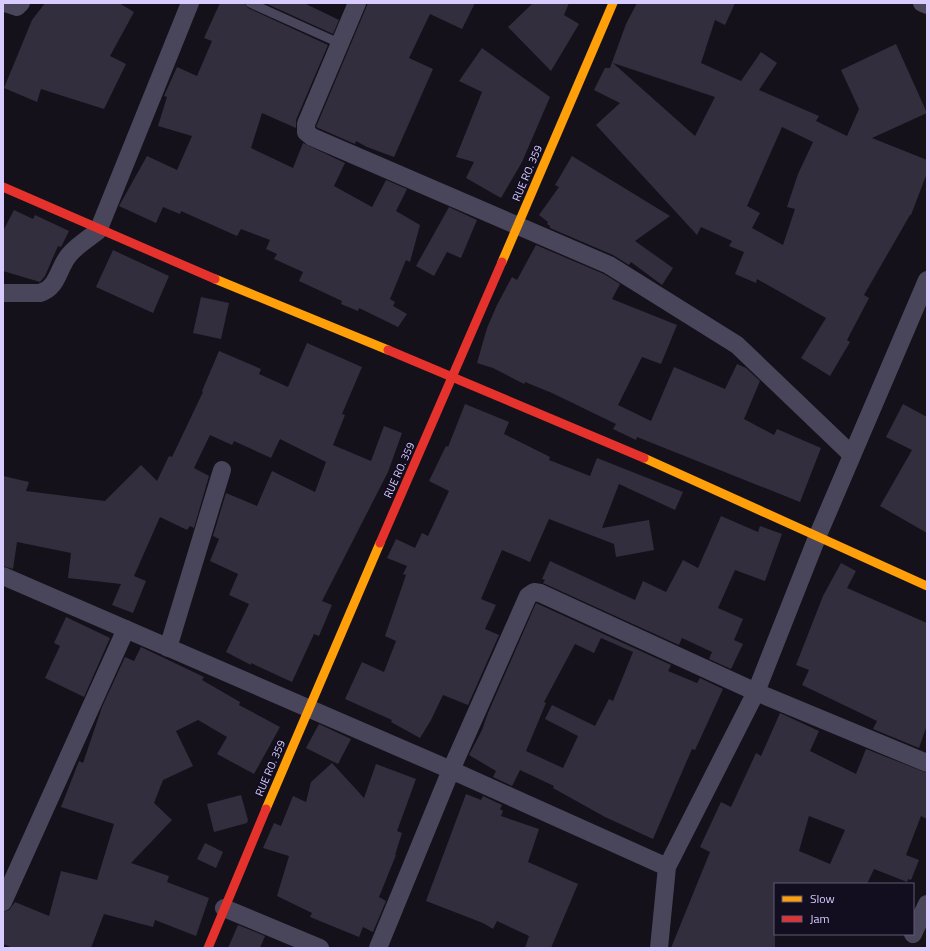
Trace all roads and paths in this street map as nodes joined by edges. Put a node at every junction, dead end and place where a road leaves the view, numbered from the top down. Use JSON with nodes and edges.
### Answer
{"nodes":[{"id":1,"x":4,"y":3,"type":"edge"},
{"id":2,"x":21,"y":3,"type":"edge"},
{"id":3,"x":190,"y":3,"type":"edge"},
{"id":4,"x":250,"y":3,"type":"edge"},
{"id":5,"x":357,"y":3,"type":"edge"},
{"id":6,"x":613,"y":3,"type":"edge"},
{"id":7,"x":922,"y":3,"type":"edge"},
{"id":8,"x":927,"y":5,"type":"edge"},
{"id":9,"x":339,"y":43,"type":"junction"},
{"id":10,"x":3,"y":187,"type":"edge"},
{"id":11,"x":518,"y":224,"type":"junction"},
{"id":12,"x":98,"y":231,"type":"junction"},
{"id":13,"x":927,"y":280,"type":"edge"},
{"id":14,"x":3,"y":294,"type":"edge"},
{"id":15,"x":453,"y":378,"type":"junction"},
{"id":16,"x":852,"y":455,"type":"junction"},
{"id":17,"x":222,"y":470,"type":"dead end"},
{"id":18,"x":818,"y":535,"type":"junction"},
{"id":19,"x":3,"y":576,"type":"edge"},
{"id":20,"x":927,"y":586,"type":"edge"},
{"id":21,"x":126,"y":629,"type":"junction"},
{"id":22,"x":168,"y":648,"type":"junction"},
{"id":23,"x":756,"y":692,"type":"junction"},
{"id":24,"x":308,"y":709,"type":"junction"},
{"id":25,"x":927,"y":763,"type":"edge"},
{"id":26,"x":451,"y":770,"type":"junction"},
{"id":27,"x":667,"y":867,"type":"junction"},
{"id":28,"x":3,"y":902,"type":"edge"},
{"id":29,"x":927,"y":904,"type":"edge"},
{"id":30,"x":224,"y":908,"type":"junction"},
{"id":31,"x":914,"y":932,"type":"edge"},
{"id":32,"x":912,"y":935,"type":"edge"},
{"id":33,"x":208,"y":948,"type":"edge"},
{"id":34,"x":320,"y":948,"type":"edge"},
{"id":35,"x":378,"y":948,"type":"edge"},
{"id":36,"x":659,"y":948,"type":"edge"},
{"id":37,"x":906,"y":948,"type":"edge"}],
"edges":[{"from":1,"to":2,"type":"street"},
{"from":3,"to":12,"type":"street"},
{"from":4,"to":9,"type":"lane"},
{"from":5,"to":9,"type":"street"},
{"from":6,"to":11,"type":"street","name":"RUE RO. 359"},
{"from":7,"to":8,"type":"street"},
{"from":9,"to":11,"type":"street"},
{"from":10,"to":12,"type":"street"},
{"from":11,"to":15,"type":"street","name":"RUE RO. 359"},
{"from":11,"to":16,"type":"street"},
{"from":12,"to":14,"type":"street"},
{"from":12,"to":15,"type":"street"},
{"from":13,"to":16,"type":"street"},
{"from":15,"to":18,"type":"street"},
{"from":15,"to":24,"type":"street","name":"RUE RO. 359"},
{"from":16,"to":18,"type":"street"},
{"from":17,"to":22,"type":"street"},
{"from":18,"to":20,"type":"street"},
{"from":18,"to":23,"type":"street"},
{"from":19,"to":21,"type":"street"},
{"from":21,"to":22,"type":"street"},
{"from":21,"to":28,"type":"street"},
{"from":22,"to":24,"type":"street"},
{"from":23,"to":25,"type":"street"},
{"from":23,"to":26,"type":"street"},
{"from":23,"to":27,"type":"street"},
{"from":24,"to":26,"type":"street"},
{"from":24,"to":30,"type":"street","name":"RUE RO. 359"},
{"from":26,"to":27,"type":"street"},
{"from":26,"to":35,"type":"street"},
{"from":27,"to":36,"type":"street"},
{"from":29,"to":31,"type":"street"},
{"from":30,"to":33,"type":"street","name":"RUE RO. 359"},
{"from":30,"to":34,"type":"street"},
{"from":32,"to":37,"type":"street"}]}
